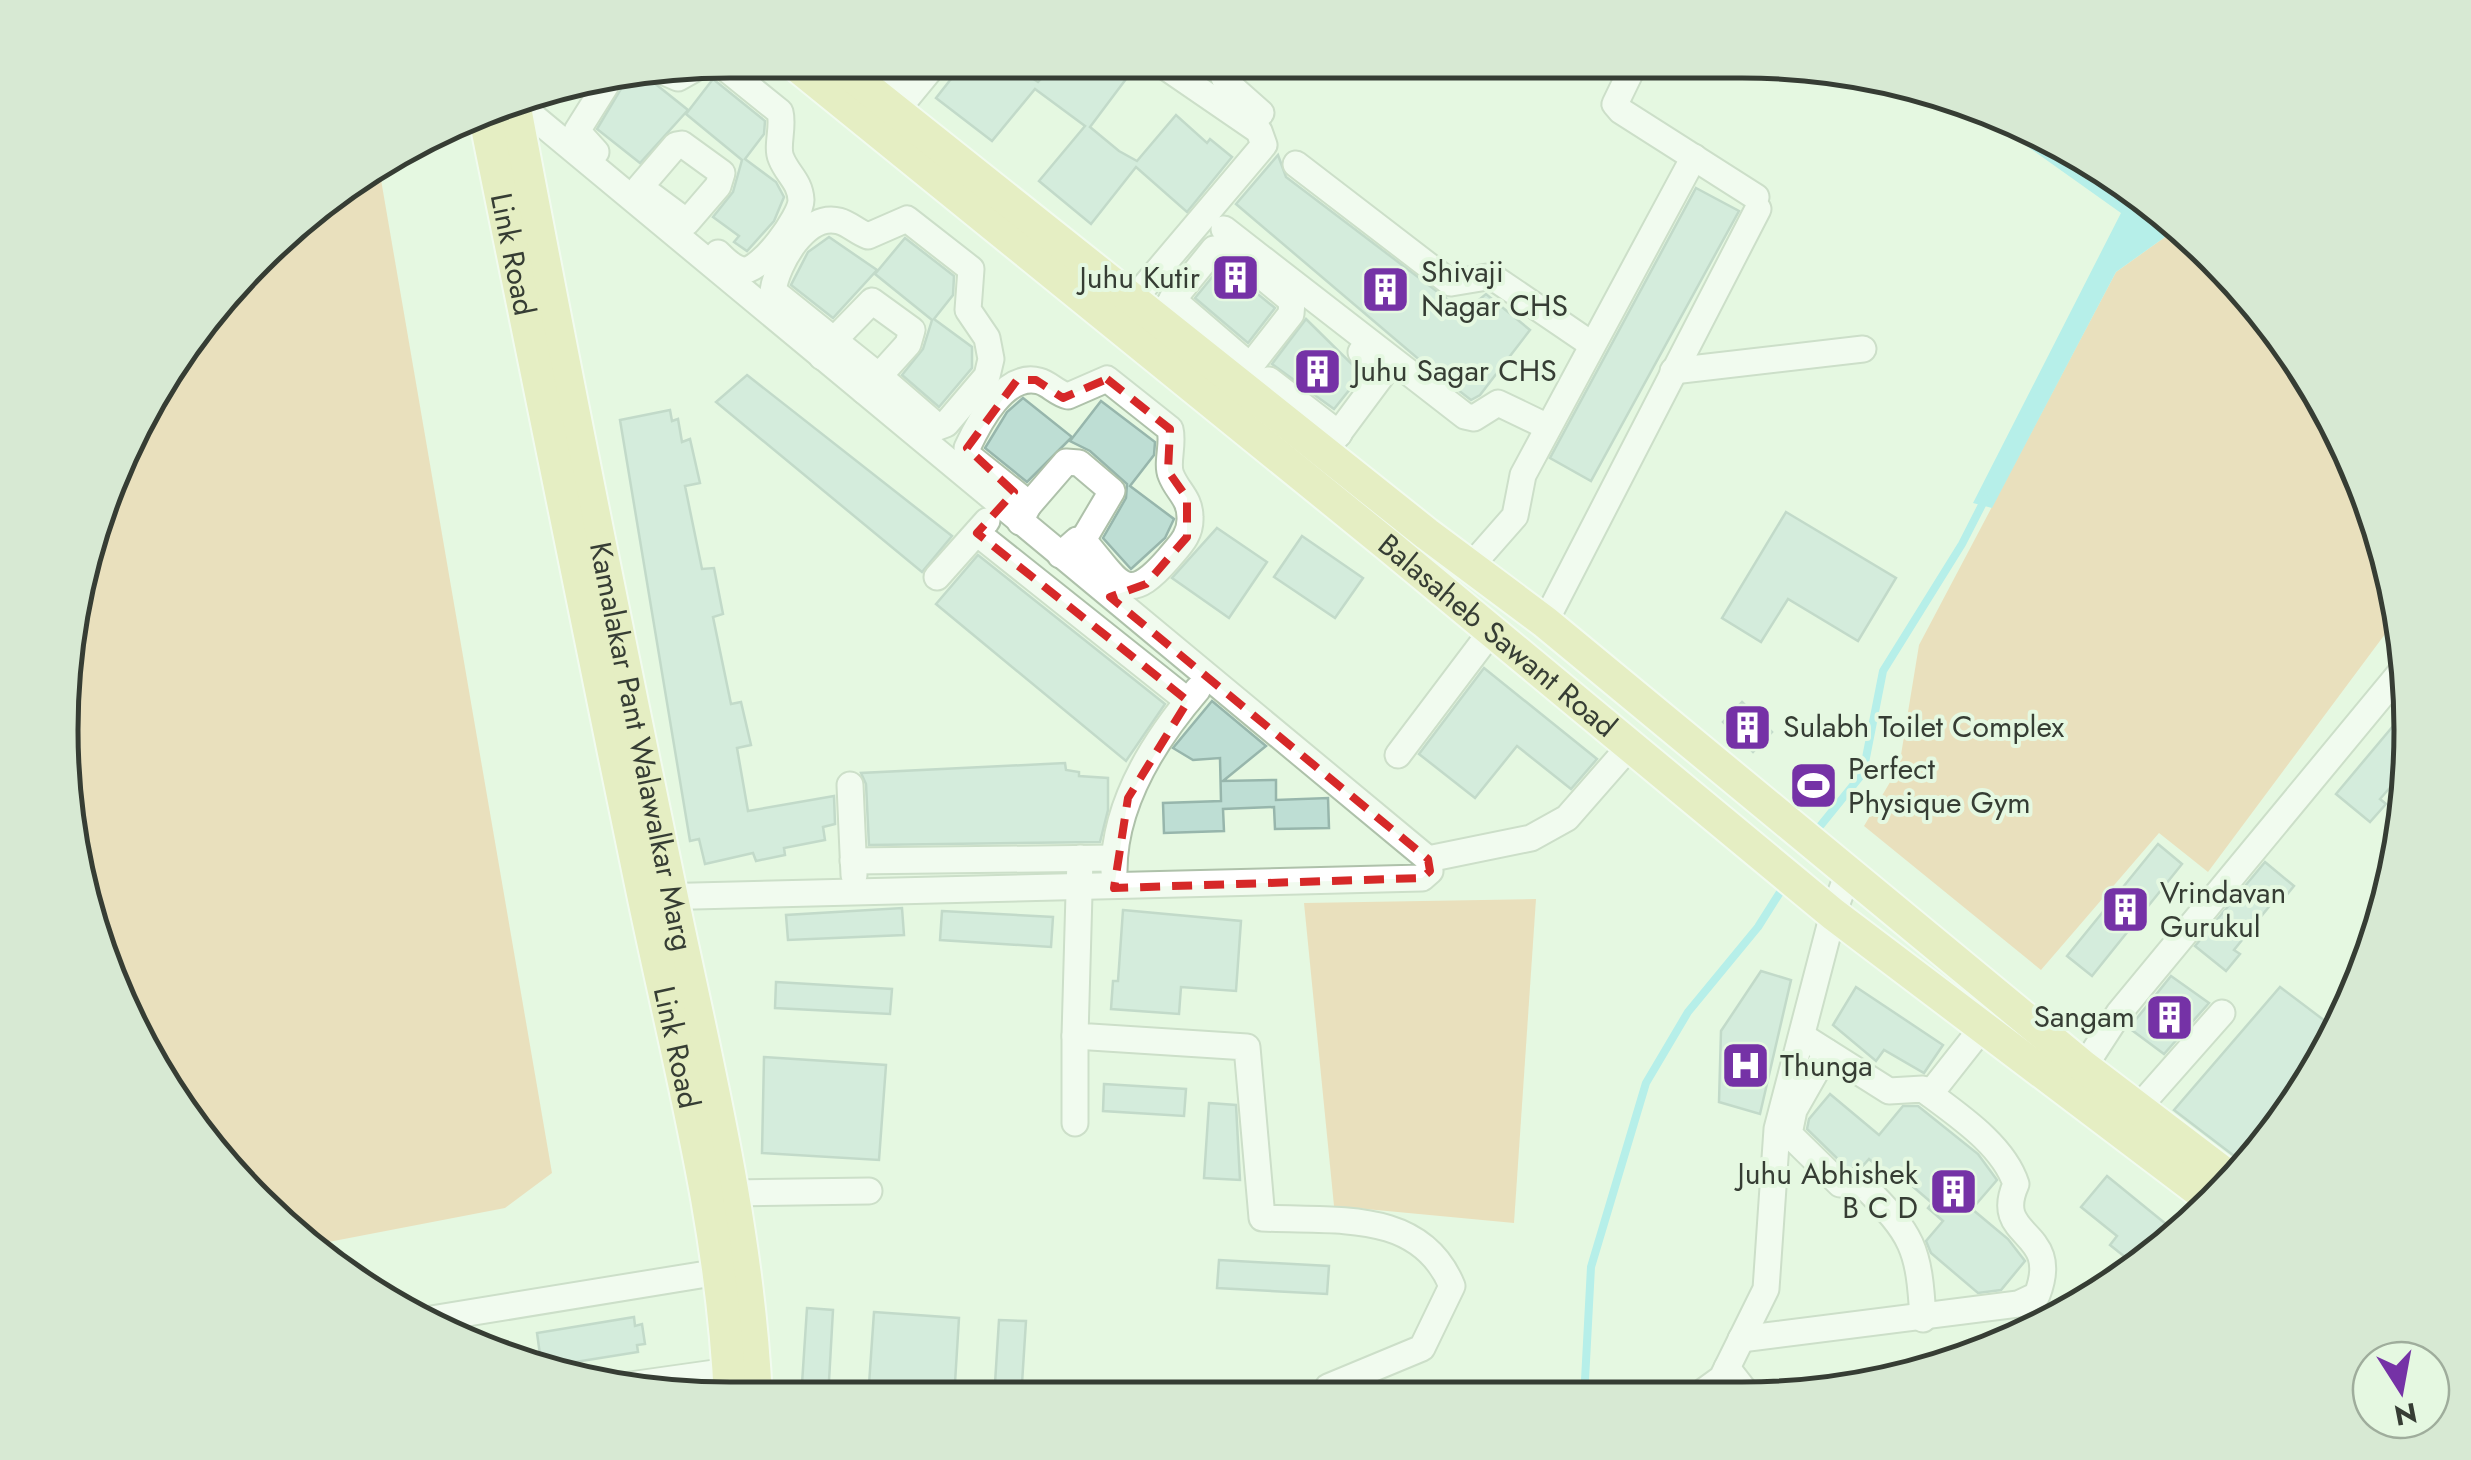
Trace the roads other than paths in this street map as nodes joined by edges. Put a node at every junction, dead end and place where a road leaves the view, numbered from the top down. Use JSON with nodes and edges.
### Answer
{"nodes":[{"id":1,"x":738,"y":78,"type":"edge"},
{"id":2,"x":822,"y":78,"type":"edge"},
{"id":3,"x":851,"y":78,"type":"edge"},
{"id":4,"x":908,"y":78,"type":"edge"},
{"id":5,"x":927,"y":78,"type":"edge"},
{"id":6,"x":1183,"y":78,"type":"edge"},
{"id":7,"x":1224,"y":78,"type":"edge"},
{"id":8,"x":1628,"y":78,"type":"edge"},
{"id":9,"x":604,"y":90,"type":"edge"},
{"id":10,"x":528,"y":110,"type":"edge"},
{"id":11,"x":1261,"y":113,"type":"dead end"},
{"id":12,"x":515,"y":114,"type":"edge"},
{"id":13,"x":899,"y":122,"type":"junction"},
{"id":14,"x":487,"y":124,"type":"edge"},
{"id":15,"x":1694,"y":157,"type":"junction"},
{"id":16,"x":1296,"y":164,"type":"dead end"},
{"id":17,"x":636,"y":192,"type":"junction"},
{"id":18,"x":681,"y":228,"type":"junction"},
{"id":19,"x":1224,"y":229,"type":"dead end"},
{"id":20,"x":1154,"y":306,"type":"junction"},
{"id":21,"x":1314,"y":315,"type":"dead end"},
{"id":22,"x":1591,"y":344,"type":"junction"},
{"id":23,"x":828,"y":348,"type":"junction"},
{"id":24,"x":1863,"y":349,"type":"dead end"},
{"id":25,"x":1674,"y":371,"type":"junction"},
{"id":26,"x":1252,"y":376,"type":"junction"},
{"id":27,"x":872,"y":384,"type":"junction"},
{"id":28,"x":1548,"y":426,"type":"junction"},
{"id":29,"x":1332,"y":444,"type":"junction"},
{"id":30,"x":1016,"y":511,"type":"junction"},
{"id":31,"x":977,"y":533,"type":"junction"},
{"id":32,"x":1083,"y":540,"type":"junction"},
{"id":33,"x":1060,"y":555,"type":"junction"},
{"id":34,"x":1470,"y":566,"type":"junction"},
{"id":35,"x":937,"y":576,"type":"dead end"},
{"id":36,"x":1545,"y":622,"type":"junction"},
{"id":37,"x":1490,"y":632,"type":"junction"},
{"id":38,"x":1157,"y":635,"type":"junction"},
{"id":39,"x":1137,"y":660,"type":"junction"},
{"id":40,"x":1208,"y":678,"type":"junction"},
{"id":41,"x":2392,"y":682,"type":"edge"},
{"id":42,"x":1188,"y":701,"type":"junction"},
{"id":43,"x":1630,"y":746,"type":"junction"},
{"id":44,"x":1398,"y":754,"type":"dead end"},
{"id":45,"x":850,"y":785,"type":"dead end"},
{"id":46,"x":1080,"y":858,"type":"junction"},
{"id":47,"x":1114,"y":858,"type":"junction"},
{"id":48,"x":1428,"y":859,"type":"junction"},
{"id":49,"x":853,"y":860,"type":"junction"},
{"id":50,"x":1848,"y":874,"type":"junction"},
{"id":51,"x":1114,"y":888,"type":"junction"},
{"id":52,"x":1080,"y":889,"type":"junction"},
{"id":53,"x":854,"y":893,"type":"junction"},
{"id":54,"x":658,"y":897,"type":"junction"},
{"id":55,"x":1832,"y":914,"type":"junction"},
{"id":56,"x":2222,"y":1014,"type":"dead end"},
{"id":57,"x":1982,"y":1028,"type":"junction"},
{"id":58,"x":1076,"y":1036,"type":"junction"},
{"id":59,"x":1802,"y":1036,"type":"junction"},
{"id":60,"x":1827,"y":1052,"type":"junction"},
{"id":61,"x":2084,"y":1067,"type":"junction"},
{"id":62,"x":1930,"y":1094,"type":"junction"},
{"id":63,"x":2138,"y":1108,"type":"junction"},
{"id":64,"x":1075,"y":1123,"type":"dead end"},
{"id":65,"x":1783,"y":1132,"type":"junction"},
{"id":66,"x":2221,"y":1171,"type":"edge"},
{"id":67,"x":869,"y":1191,"type":"dead end"},
{"id":68,"x":2201,"y":1192,"type":"edge"},
{"id":69,"x":732,"y":1193,"type":"junction"},
{"id":70,"x":732,"y":1269,"type":"junction"},
{"id":71,"x":445,"y":1317,"type":"edge"},
{"id":72,"x":1923,"y":1319,"type":"junction"},
{"id":73,"x":1741,"y":1339,"type":"junction"},
{"id":74,"x":1727,"y":1368,"type":"junction"},
{"id":75,"x":730,"y":1382,"type":"edge"},
{"id":76,"x":753,"y":1382,"type":"edge"},
{"id":77,"x":1340,"y":1382,"type":"edge"},
{"id":78,"x":1716,"y":1382,"type":"edge"},
{"id":79,"x":1738,"y":1382,"type":"edge"}],
"edges":[{"from":1,"to":18,"type":"street"},
{"from":2,"to":13,"type":"main road","name":"Balasaheb Sawant Road"},
{"from":3,"to":13,"type":"main road","name":"Balasaheb Sawant Road"},
{"from":4,"to":13,"type":"street"},
{"from":5,"to":13,"type":"street"},
{"from":6,"to":20,"type":"street"},
{"from":7,"to":11,"type":"street"},
{"from":8,"to":15,"type":"street"},
{"from":9,"to":17,"type":"street"},
{"from":10,"to":17,"type":"street"},
{"from":12,"to":54,"type":"main road","name":"Kamalakar Pant Walawalkar Marg"},
{"from":13,"to":20,"type":"main road","name":"Balasaheb Sawant Road"},
{"from":13,"to":37,"type":"main road","name":"Balasaheb Sawant Road"},
{"from":14,"to":54,"type":"main road","name":"Link Road"},
{"from":15,"to":22,"type":"street"},
{"from":15,"to":25,"type":"street"},
{"from":16,"to":22,"type":"street"},
{"from":17,"to":18,"type":"street"},
{"from":17,"to":18,"type":"street"},
{"from":18,"to":23,"type":"street"},
{"from":19,"to":28,"type":"street"},
{"from":20,"to":26,"type":"main road","name":"Balasaheb Sawant Road"},
{"from":20,"to":26,"type":"street"},
{"from":21,"to":29,"type":"street"},
{"from":22,"to":28,"type":"street"},
{"from":23,"to":27,"type":"street"},
{"from":23,"to":27,"type":"street"},
{"from":23,"to":27,"type":"street"},
{"from":24,"to":25,"type":"street"},
{"from":25,"to":36,"type":"street"},
{"from":26,"to":29,"type":"main road","name":"Balasaheb Sawant Road"},
{"from":27,"to":30,"type":"street"},
{"from":28,"to":34,"type":"street"},
{"from":29,"to":34,"type":"main road","name":"Balasaheb Sawant Road"},
{"from":30,"to":31,"type":"street"},
{"from":30,"to":32,"type":"street"},
{"from":30,"to":32,"type":"street"},
{"from":30,"to":33,"type":"street"},
{"from":31,"to":35,"type":"street"},
{"from":31,"to":39,"type":"street"},
{"from":32,"to":33,"type":"street"},
{"from":33,"to":38,"type":"street"},
{"from":34,"to":36,"type":"main road","name":"Balasaheb Sawant Road"},
{"from":36,"to":50,"type":"main road","name":"Balasaheb Sawant Road"},
{"from":37,"to":43,"type":"main road","name":"Balasaheb Sawant Road"},
{"from":37,"to":44,"type":"street"},
{"from":38,"to":39,"type":"street"},
{"from":38,"to":40,"type":"street"},
{"from":39,"to":42,"type":"street"},
{"from":40,"to":42,"type":"street"},
{"from":40,"to":48,"type":"street"},
{"from":41,"to":61,"type":"street"},
{"from":42,"to":47,"type":"street"},
{"from":43,"to":48,"type":"street"},
{"from":43,"to":55,"type":"main road","name":"Balasaheb Sawant Road"},
{"from":45,"to":49,"type":"street"},
{"from":46,"to":47,"type":"street"},
{"from":46,"to":49,"type":"street"},
{"from":46,"to":52,"type":"street"},
{"from":47,"to":51,"type":"street"},
{"from":48,"to":51,"type":"street"},
{"from":49,"to":53,"type":"street"},
{"from":50,"to":55,"type":"street"},
{"from":50,"to":61,"type":"main road","name":"Balasaheb Sawant Road"},
{"from":51,"to":52,"type":"street"},
{"from":52,"to":53,"type":"street"},
{"from":52,"to":58,"type":"street"},
{"from":53,"to":54,"type":"street"},
{"from":54,"to":69,"type":"main road","name":"Kamalakar Pant Walawalkar Marg"},
{"from":54,"to":70,"type":"main road","name":"Link Road"},
{"from":55,"to":57,"type":"main road","name":"Balasaheb Sawant Road"},
{"from":55,"to":59,"type":"street"},
{"from":56,"to":63,"type":"street"},
{"from":57,"to":62,"type":"street"},
{"from":57,"to":68,"type":"main road","name":"Balasaheb Sawant Road"},
{"from":58,"to":64,"type":"street"},
{"from":58,"to":77,"type":"street"},
{"from":59,"to":60,"type":"street"},
{"from":59,"to":65,"type":"street"},
{"from":60,"to":62,"type":"street"},
{"from":60,"to":65,"type":"street"},
{"from":61,"to":63,"type":"main road","name":"Balasaheb Sawant Road"},
{"from":62,"to":72,"type":"street"},
{"from":63,"to":66,"type":"main road","name":"Balasaheb Sawant Road"},
{"from":65,"to":72,"type":"street"},
{"from":65,"to":73,"type":"street"},
{"from":67,"to":69,"type":"street"},
{"from":69,"to":70,"type":"main road","name":"Kamalakar Pant Walawalkar Marg"},
{"from":70,"to":71,"type":"street"},
{"from":70,"to":75,"type":"main road","name":"Link Road"},
{"from":70,"to":76,"type":"main road","name":"Kamalakar Pant Walawalkar Marg"},
{"from":72,"to":73,"type":"street"},
{"from":73,"to":74,"type":"street"},
{"from":74,"to":78,"type":"street"},
{"from":74,"to":79,"type":"street"}]}
